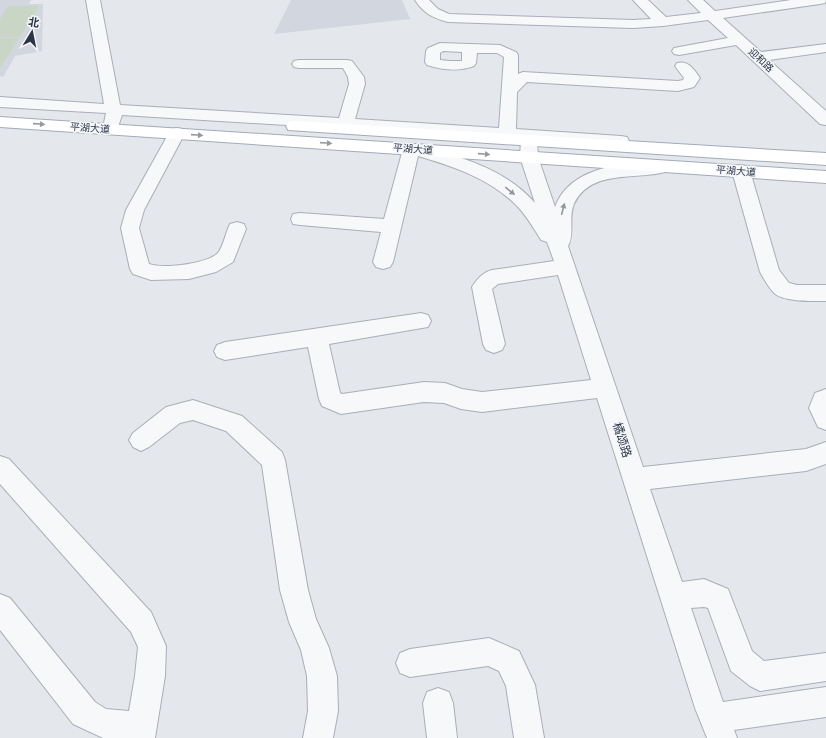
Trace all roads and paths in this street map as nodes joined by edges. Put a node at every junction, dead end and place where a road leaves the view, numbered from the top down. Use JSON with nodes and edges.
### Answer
{"nodes":[{"id":1,"x":93,"y":0,"type":"edge"},
{"id":2,"x":422,"y":0,"type":"edge"},
{"id":3,"x":640,"y":0,"type":"edge"},
{"id":4,"x":695,"y":0,"type":"edge"},
{"id":5,"x":820,"y":0,"type":"edge"},
{"id":6,"x":712,"y":15,"type":"junction"},
{"id":7,"x":663,"y":22,"type":"junction"},
{"id":8,"x":739,"y":40,"type":"junction"},
{"id":9,"x":470,"y":48,"type":"dead end"},
{"id":10,"x":825,"y":49,"type":"edge"},
{"id":11,"x":758,"y":57,"type":"junction"},
{"id":12,"x":299,"y":64,"type":"dead end"},
{"id":13,"x":510,"y":90,"type":"junction"},
{"id":14,"x":0,"y":102,"type":"edge"},
{"id":15,"x":0,"y":107,"type":"edge"},
{"id":16,"x":112,"y":118,"type":"junction"},
{"id":17,"x":826,"y":120,"type":"edge"},
{"id":18,"x":0,"y":122,"type":"edge"},
{"id":19,"x":346,"y":124,"type":"junction"},
{"id":20,"x":177,"y":133,"type":"junction"},
{"id":21,"x":518,"y":142,"type":"junction"},
{"id":22,"x":411,"y":149,"type":"junction"},
{"id":23,"x":826,"y":154,"type":"edge"},
{"id":24,"x":826,"y":159,"type":"edge"},
{"id":25,"x":681,"y":167,"type":"junction"},
{"id":26,"x":741,"y":171,"type":"junction"},
{"id":27,"x":826,"y":177,"type":"edge"},
{"id":28,"x":300,"y":219,"type":"dead end"},
{"id":29,"x":391,"y":226,"type":"junction"},
{"id":30,"x":237,"y":228,"type":"dead end"},
{"id":31,"x":383,"y":262,"type":"dead end"},
{"id":32,"x":565,"y":265,"type":"junction"},
{"id":33,"x":826,"y":293,"type":"edge"},
{"id":34,"x":421,"y":321,"type":"dead end"},
{"id":35,"x":317,"y":337,"type":"junction"},
{"id":36,"x":494,"y":344,"type":"dead end"},
{"id":37,"x":225,"y":351,"type":"dead end"},
{"id":38,"x":605,"y":388,"type":"junction"},
{"id":39,"x":826,"y":399,"type":"edge"},
{"id":40,"x":826,"y":420,"type":"edge"},
{"id":41,"x":141,"y":440,"type":"dead end"},
{"id":42,"x":826,"y":453,"type":"edge"},
{"id":43,"x":0,"y":467,"type":"edge"},
{"id":44,"x":635,"y":479,"type":"junction"},
{"id":45,"x":674,"y":597,"type":"junction"},
{"id":46,"x":0,"y":608,"type":"edge"},
{"id":47,"x":410,"y":663,"type":"dead end"},
{"id":48,"x":826,"y":666,"type":"edge"},
{"id":49,"x":826,"y":702,"type":"edge"},
{"id":50,"x":438,"y":703,"type":"dead end"},
{"id":51,"x":718,"y":728,"type":"edge"},
{"id":52,"x":141,"y":732,"type":"edge"},
{"id":53,"x":318,"y":738,"type":"edge"},
{"id":54,"x":442,"y":738,"type":"edge"},
{"id":55,"x":529,"y":738,"type":"edge"}],
"edges":[{"from":1,"to":16,"type":"street"},
{"from":2,"to":7,"type":"street"},
{"from":3,"to":7,"type":"street"},
{"from":4,"to":6,"type":"street","name":"迎和路"},
{"from":5,"to":6,"type":"street"},
{"from":6,"to":7,"type":"street"},
{"from":6,"to":8,"type":"street","name":"迎和路"},
{"from":8,"to":11,"type":"street","name":"迎和路"},
{"from":8,"to":13,"type":"street"},
{"from":9,"to":13,"type":"street"},
{"from":10,"to":11,"type":"street"},
{"from":11,"to":17,"type":"street","name":"迎和路"},
{"from":12,"to":19,"type":"street"},
{"from":13,"to":21,"type":"street"},
{"from":14,"to":16,"type":"street"},
{"from":15,"to":16,"type":"main road","name":"平湖大道"},
{"from":18,"to":16,"type":"main road","name":"平湖大道","one_way":true},
{"from":16,"to":19,"type":"street"},
{"from":16,"to":20,"type":"main road","name":"平湖大道"},
{"from":16,"to":21,"type":"main road","name":"平湖大道"},
{"from":19,"to":21,"type":"street"},
{"from":20,"to":22,"type":"main road","name":"平湖大道","one_way":true},
{"from":20,"to":30,"type":"street"},
{"from":22,"to":21,"type":"main road","name":"平湖大道","one_way":true},
{"from":21,"to":23,"type":"street"},
{"from":21,"to":24,"type":"main road","name":"平湖大道"},
{"from":21,"to":25,"type":"main road","name":"平湖大道"},
{"from":21,"to":32,"type":"street","name":"橘颂路"},
{"from":22,"to":29,"type":"street"},
{"from":22,"to":32,"type":"street","one_way":true},
{"from":25,"to":26,"type":"main road","name":"平湖大道"},
{"from":32,"to":25,"type":"street","one_way":true},
{"from":26,"to":27,"type":"main road","name":"平湖大道"},
{"from":26,"to":33,"type":"street"},
{"from":28,"to":29,"type":"street"},
{"from":29,"to":31,"type":"street"},
{"from":32,"to":36,"type":"street"},
{"from":32,"to":38,"type":"street","name":"橘颂路"},
{"from":34,"to":35,"type":"street"},
{"from":35,"to":37,"type":"street"},
{"from":35,"to":38,"type":"street"},
{"from":38,"to":44,"type":"street","name":"橘颂路"},
{"from":39,"to":40,"type":"street"},
{"from":41,"to":53,"type":"street"},
{"from":42,"to":44,"type":"street"},
{"from":43,"to":52,"type":"street"},
{"from":44,"to":45,"type":"street","name":"橘颂路"},
{"from":45,"to":48,"type":"street"},
{"from":45,"to":51,"type":"street","name":"橘颂路"},
{"from":46,"to":52,"type":"street"},
{"from":47,"to":55,"type":"street"},
{"from":49,"to":51,"type":"street"},
{"from":50,"to":54,"type":"street"}]}
